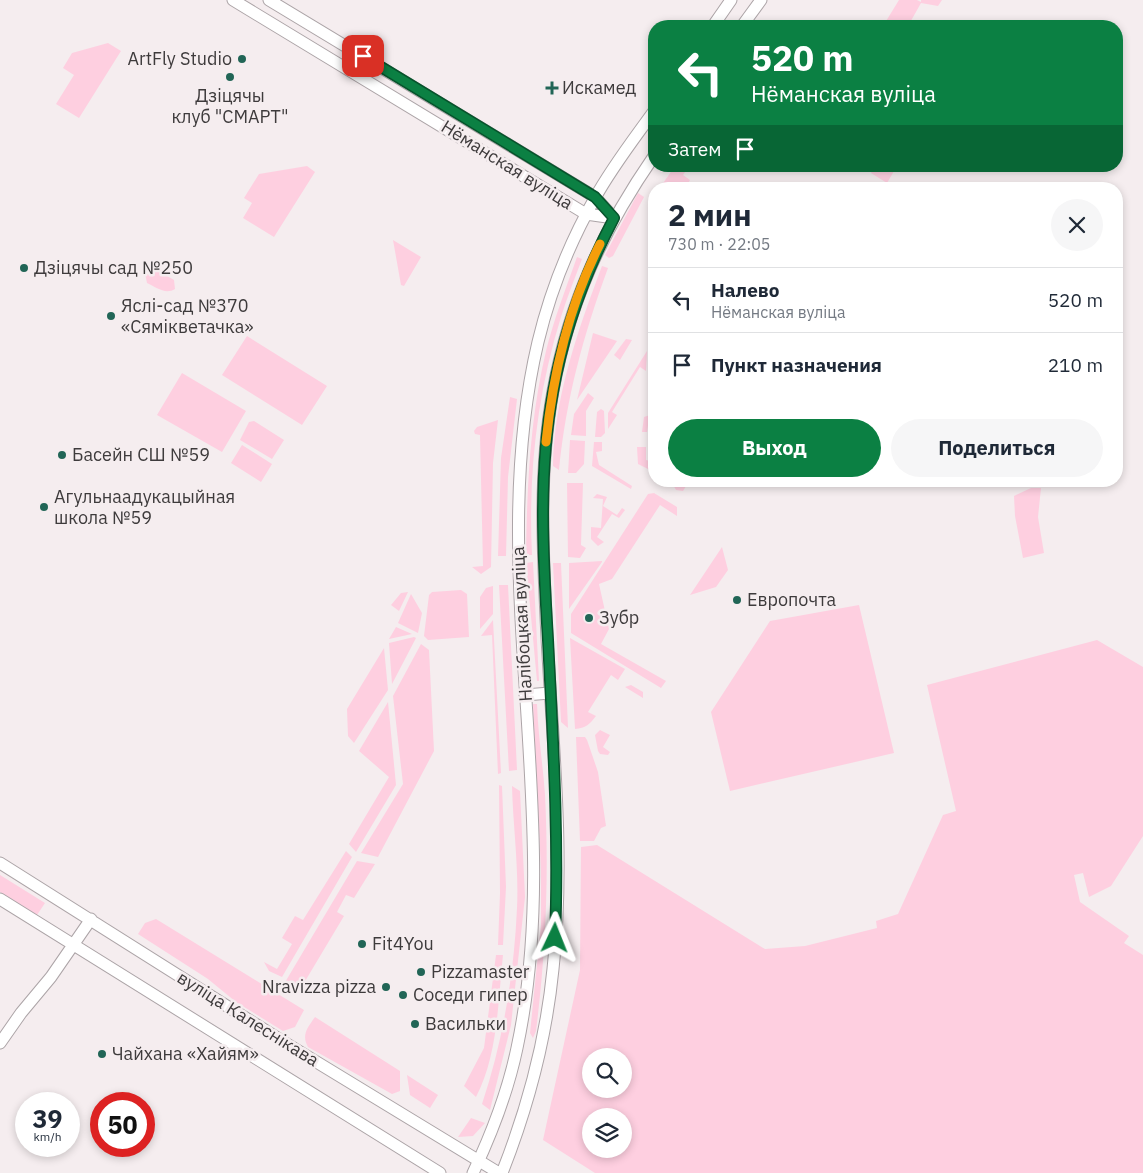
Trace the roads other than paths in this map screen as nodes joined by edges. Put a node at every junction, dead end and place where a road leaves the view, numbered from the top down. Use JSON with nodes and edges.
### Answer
{"nodes":[{"id":1,"x":233,"y":0,"type":"edge"},
{"id":2,"x":268,"y":0,"type":"edge"},
{"id":3,"x":731,"y":0,"type":"edge"},
{"id":4,"x":761,"y":0,"type":"edge"},
{"id":5,"x":716,"y":20,"type":"edge"},
{"id":6,"x":746,"y":20,"type":"edge"},
{"id":7,"x":648,"y":120,"type":"edge"},
{"id":8,"x":648,"y":165,"type":"edge"},
{"id":9,"x":595,"y":197,"type":"junction"},
{"id":10,"x":586,"y":214,"type":"junction"},
{"id":11,"x":614,"y":218,"type":"junction"},
{"id":12,"x":550,"y":693,"type":"junction"},
{"id":13,"x":525,"y":695,"type":"junction"},
{"id":14,"x":0,"y":863,"type":"edge"},
{"id":15,"x":0,"y":899,"type":"edge"},
{"id":16,"x":91,"y":920,"type":"junction"},
{"id":17,"x":72,"y":946,"type":"junction"},
{"id":18,"x":0,"y":1043,"type":"edge"},
{"id":19,"x":479,"y":1160,"type":"junction"},
{"id":20,"x":440,"y":1173,"type":"edge"},
{"id":21,"x":473,"y":1173,"type":"edge"},
{"id":22,"x":500,"y":1173,"type":"edge"}],
"edges":[{"from":1,"to":10,"type":"main road","name":"Нёманская вуліца"},
{"from":2,"to":9,"type":"main road","name":"Нёманская вуліца"},
{"from":3,"to":5,"type":"main road"},
{"from":4,"to":6,"type":"main road"},
{"from":7,"to":9,"type":"main road","name":"Налібоцкая вуліца"},
{"from":8,"to":11,"type":"main road","name":"Налібоцкая вуліца"},
{"from":9,"to":10,"type":"main road","name":"Налібоцкая вуліца"},
{"from":9,"to":11,"type":"main road","name":"Нёманская вуліца"},
{"from":10,"to":11,"type":"main road","name":"Нёманская вуліца"},
{"from":10,"to":13,"type":"main road","name":"Налібоцкая вуліца"},
{"from":11,"to":12,"type":"main road","name":"Налібоцкая вуліца"},
{"from":12,"to":13,"type":"main road"},
{"from":12,"to":22,"type":"main road","name":"Налібоцкая вуліца"},
{"from":13,"to":19,"type":"main road","name":"Налібоцкая вуліца"},
{"from":14,"to":16,"type":"main road","name":"вуліца Калеснікава"},
{"from":15,"to":17,"type":"main road","name":"вуліца Калеснікава"},
{"from":16,"to":17,"type":"main road"},
{"from":16,"to":19,"type":"main road","name":"вуліца Калеснікава"},
{"from":17,"to":18,"type":"main road"},
{"from":17,"to":20,"type":"main road","name":"вуліца Калеснікава"},
{"from":19,"to":21,"type":"main road","name":"Налібоцкая вуліца"},
{"from":19,"to":22,"type":"main road","name":"вуліца Калеснікава"}]}
